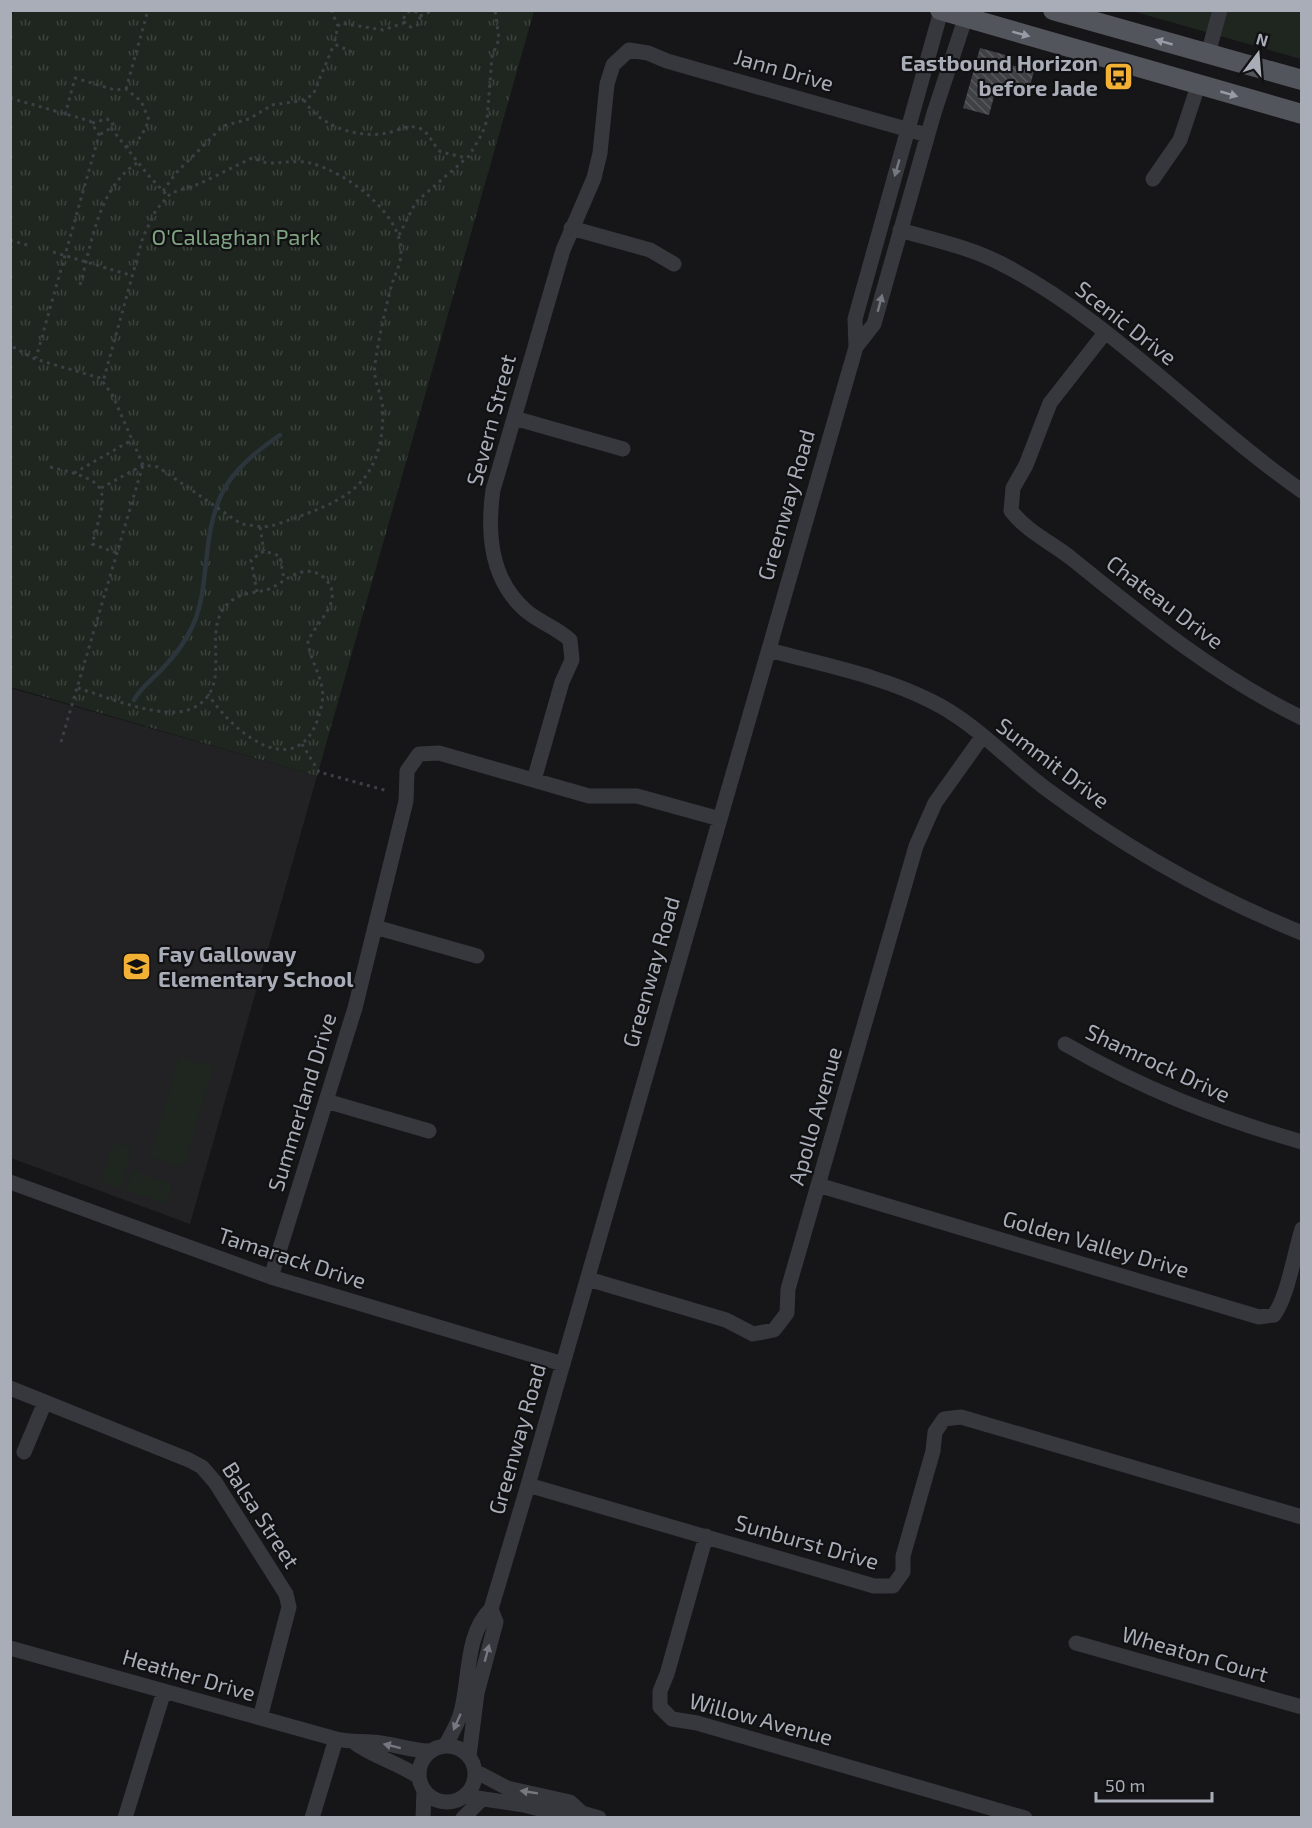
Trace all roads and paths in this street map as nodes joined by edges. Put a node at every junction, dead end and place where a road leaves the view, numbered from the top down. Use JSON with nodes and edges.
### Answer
{"nodes":[{"id":1,"x":148,"y":10,"type":"edge"},
{"id":2,"x":332,"y":10,"type":"edge"},
{"id":3,"x":434,"y":10,"type":"edge"},
{"id":4,"x":495,"y":10,"type":"edge"},
{"id":5,"x":1053,"y":10,"type":"edge"},
{"id":6,"x":1220,"y":10,"type":"edge"},
{"id":7,"x":409,"y":11,"type":"edge"},
{"id":8,"x":941,"y":11,"type":"edge"},
{"id":9,"x":966,"y":14,"type":"edge"},
{"id":10,"x":420,"y":16,"type":"junction"},
{"id":11,"x":404,"y":23,"type":"junction"},
{"id":12,"x":338,"y":26,"type":"junction"},
{"id":13,"x":334,"y":44,"type":"junction"},
{"id":14,"x":629,"y":50,"type":"joint"},
{"id":15,"x":352,"y":52,"type":"dead end"},
{"id":16,"x":1208,"y":54,"type":"junction"},
{"id":17,"x":1302,"y":80,"type":"edge"},
{"id":18,"x":1198,"y":86,"type":"junction"},
{"id":19,"x":126,"y":89,"type":"junction"},
{"id":20,"x":10,"y":98,"type":"edge"},
{"id":21,"x":304,"y":100,"type":"junction"},
{"id":22,"x":1302,"y":114,"type":"edge"},
{"id":23,"x":65,"y":115,"type":"junction"},
{"id":24,"x":92,"y":123,"type":"junction"},
{"id":25,"x":111,"y":128,"type":"junction"},
{"id":26,"x":908,"y":129,"type":"junction"},
{"id":27,"x":99,"y":135,"type":"junction"},
{"id":28,"x":927,"y":135,"type":"junction"},
{"id":29,"x":125,"y":148,"type":"junction"},
{"id":30,"x":467,"y":158,"type":"junction"},
{"id":31,"x":137,"y":163,"type":"junction"},
{"id":32,"x":1153,"y":180,"type":"dead end"},
{"id":33,"x":163,"y":191,"type":"junction"},
{"id":34,"x":168,"y":196,"type":"junction"},
{"id":35,"x":571,"y":228,"type":"junction"},
{"id":36,"x":900,"y":230,"type":"junction"},
{"id":37,"x":399,"y":235,"type":"junction"},
{"id":38,"x":10,"y":240,"type":"edge"},
{"id":39,"x":30,"y":246,"type":"dead end"},
{"id":40,"x":52,"y":252,"type":"dead end"},
{"id":41,"x":64,"y":256,"type":"junction"},
{"id":42,"x":87,"y":263,"type":"junction"},
{"id":43,"x":674,"y":264,"type":"dead end"},
{"id":44,"x":133,"y":276,"type":"junction"},
{"id":45,"x":80,"y":285,"type":"dead end"},
{"id":46,"x":1104,"y":333,"type":"junction"},
{"id":47,"x":13,"y":347,"type":"dead end"},
{"id":48,"x":856,"y":347,"type":"junction"},
{"id":49,"x":36,"y":359,"type":"junction"},
{"id":50,"x":103,"y":382,"type":"junction"},
{"id":51,"x":514,"y":418,"type":"junction"},
{"id":52,"x":132,"y":440,"type":"junction"},
{"id":53,"x":623,"y":449,"type":"dead end"},
{"id":54,"x":143,"y":465,"type":"junction"},
{"id":55,"x":50,"y":467,"type":"dead end"},
{"id":56,"x":74,"y":473,"type":"junction"},
{"id":57,"x":101,"y":488,"type":"junction"},
{"id":58,"x":1302,"y":491,"type":"edge"},
{"id":59,"x":260,"y":527,"type":"junction"},
{"id":60,"x":264,"y":551,"type":"junction"},
{"id":61,"x":117,"y":553,"type":"junction"},
{"id":62,"x":284,"y":580,"type":"junction"},
{"id":63,"x":256,"y":592,"type":"junction"},
{"id":64,"x":769,"y":650,"type":"junction"},
{"id":65,"x":78,"y":688,"type":"junction"},
{"id":66,"x":208,"y":694,"type":"junction"},
{"id":67,"x":1302,"y":718,"type":"edge"},
{"id":68,"x":982,"y":737,"type":"junction"},
{"id":69,"x":61,"y":742,"type":"dead end"},
{"id":70,"x":302,"y":744,"type":"junction"},
{"id":71,"x":534,"y":780,"type":"junction"},
{"id":72,"x":388,"y":791,"type":"dead end"},
{"id":73,"x":720,"y":819,"type":"junction"},
{"id":74,"x":375,"y":927,"type":"junction"},
{"id":75,"x":1302,"y":933,"type":"edge"},
{"id":76,"x":477,"y":956,"type":"dead end"},
{"id":77,"x":1065,"y":1044,"type":"dead end"},
{"id":78,"x":326,"y":1101,"type":"junction"},
{"id":79,"x":429,"y":1131,"type":"dead end"},
{"id":80,"x":1302,"y":1142,"type":"edge"},
{"id":81,"x":10,"y":1182,"type":"edge"},
{"id":82,"x":818,"y":1185,"type":"junction"},
{"id":83,"x":1302,"y":1229,"type":"edge"},
{"id":84,"x":271,"y":1277,"type":"junction"},
{"id":85,"x":588,"y":1279,"type":"junction"},
{"id":86,"x":563,"y":1364,"type":"junction"},
{"id":87,"x":10,"y":1388,"type":"edge"},
{"id":88,"x":45,"y":1402,"type":"junction"},
{"id":89,"x":24,"y":1452,"type":"dead end"},
{"id":90,"x":528,"y":1485,"type":"junction"},
{"id":91,"x":1302,"y":1517,"type":"edge"},
{"id":92,"x":706,"y":1536,"type":"junction"},
{"id":93,"x":492,"y":1610,"type":"junction"},
{"id":94,"x":1076,"y":1643,"type":"dead end"},
{"id":95,"x":10,"y":1648,"type":"edge"},
{"id":96,"x":164,"y":1691,"type":"junction"},
{"id":97,"x":1302,"y":1707,"type":"edge"},
{"id":98,"x":260,"y":1718,"type":"junction"},
{"id":99,"x":336,"y":1739,"type":"junction"},
{"id":100,"x":355,"y":1743,"type":"junction"},
{"id":101,"x":445,"y":1746,"type":"junction"},
{"id":102,"x":430,"y":1751,"type":"junction"},
{"id":103,"x":472,"y":1764,"type":"junction"},
{"id":104,"x":421,"y":1783,"type":"junction"},
{"id":105,"x":459,"y":1799,"type":"junction"},
{"id":106,"x":482,"y":1799,"type":"junction"},
{"id":107,"x":582,"y":1813,"type":"junction"},
{"id":108,"x":125,"y":1818,"type":"edge"},
{"id":109,"x":312,"y":1818,"type":"edge"},
{"id":110,"x":423,"y":1818,"type":"edge"},
{"id":111,"x":444,"y":1818,"type":"edge"},
{"id":112,"x":463,"y":1818,"type":"edge"},
{"id":113,"x":599,"y":1818,"type":"edge"},
{"id":114,"x":1025,"y":1818,"type":"edge"}],
"edges":[{"from":1,"to":19,"type":"path"},
{"from":2,"to":12,"type":"path"},
{"from":3,"to":10,"type":"path"},
{"from":4,"to":30,"type":"path"},
{"from":16,"to":5,"type":"main road","one_way":true},
{"from":6,"to":16,"type":"street"},
{"from":7,"to":10,"type":"path"},
{"from":7,"to":11,"type":"path"},
{"from":8,"to":9,"type":"main road"},
{"from":8,"to":26,"type":"street","name":"Greenway Road"},
{"from":9,"to":18,"type":"main road","one_way":true},
{"from":9,"to":28,"type":"street","name":"Greenway Road"},
{"from":10,"to":11,"type":"path"},
{"from":11,"to":12,"type":"path"},
{"from":12,"to":13,"type":"path"},
{"from":13,"to":15,"type":"path"},
{"from":13,"to":21,"type":"path"},
{"from":14,"to":26,"type":"street","name":"Jann Drive"},
{"from":14,"to":35,"type":"street","name":"Severn Street"},
{"from":16,"to":17,"type":"main road"},
{"from":18,"to":22,"type":"main road","one_way":true},
{"from":18,"to":32,"type":"street"},
{"from":19,"to":23,"type":"path"},
{"from":19,"to":29,"type":"path"},
{"from":20,"to":23,"type":"path"},
{"from":21,"to":30,"type":"path"},
{"from":21,"to":33,"type":"path"},
{"from":23,"to":24,"type":"path"},
{"from":24,"to":25,"type":"path"},
{"from":24,"to":27,"type":"path"},
{"from":25,"to":27,"type":"path"},
{"from":25,"to":29,"type":"path"},
{"from":26,"to":28,"type":"street","name":"Jann Drive"},
{"from":26,"to":48,"type":"street","name":"Greenway Road","one_way":true},
{"from":27,"to":41,"type":"path"},
{"from":28,"to":36,"type":"street","name":"Greenway Road"},
{"from":29,"to":31,"type":"path"},
{"from":30,"to":37,"type":"path"},
{"from":31,"to":33,"type":"path"},
{"from":31,"to":42,"type":"path"},
{"from":33,"to":34,"type":"path"},
{"from":34,"to":37,"type":"path"},
{"from":34,"to":44,"type":"path"},
{"from":35,"to":43,"type":"street"},
{"from":35,"to":51,"type":"street","name":"Severn Street"},
{"from":36,"to":46,"type":"street","name":"Scenic Drive"},
{"from":48,"to":36,"type":"street","name":"Greenway Road","one_way":true},
{"from":37,"to":59,"type":"path"},
{"from":38,"to":39,"type":"path"},
{"from":40,"to":41,"type":"path"},
{"from":41,"to":42,"type":"path"},
{"from":41,"to":49,"type":"path"},
{"from":42,"to":44,"type":"path"},
{"from":42,"to":45,"type":"path"},
{"from":44,"to":50,"type":"path"},
{"from":46,"to":58,"type":"street","name":"Scenic Drive"},
{"from":46,"to":67,"type":"street","name":"Chateau Drive"},
{"from":47,"to":49,"type":"path"},
{"from":48,"to":64,"type":"street","name":"Greenway Road"},
{"from":49,"to":50,"type":"path"},
{"from":50,"to":52,"type":"path"},
{"from":51,"to":53,"type":"street"},
{"from":51,"to":71,"type":"street","name":"Severn Street"},
{"from":52,"to":54,"type":"path"},
{"from":52,"to":56,"type":"path"},
{"from":54,"to":57,"type":"path"},
{"from":54,"to":59,"type":"path"},
{"from":54,"to":61,"type":"path"},
{"from":55,"to":56,"type":"path"},
{"from":56,"to":57,"type":"path"},
{"from":57,"to":61,"type":"path"},
{"from":59,"to":60,"type":"path"},
{"from":60,"to":62,"type":"path"},
{"from":60,"to":63,"type":"path"},
{"from":61,"to":65,"type":"path"},
{"from":62,"to":63,"type":"path"},
{"from":62,"to":70,"type":"path"},
{"from":63,"to":66,"type":"path"},
{"from":64,"to":68,"type":"street","name":"Summit Drive"},
{"from":64,"to":73,"type":"street","name":"Greenway Road"},
{"from":65,"to":66,"type":"path"},
{"from":65,"to":69,"type":"path"},
{"from":66,"to":70,"type":"path"},
{"from":68,"to":75,"type":"street","name":"Summit Drive"},
{"from":68,"to":82,"type":"street","name":"Apollo Avenue"},
{"from":70,"to":72,"type":"path"},
{"from":71,"to":73,"type":"street","name":"Summerland Drive"},
{"from":71,"to":74,"type":"street","name":"Summerland Drive"},
{"from":73,"to":85,"type":"street","name":"Greenway Road"},
{"from":74,"to":76,"type":"street"},
{"from":74,"to":78,"type":"street","name":"Summerland Drive"},
{"from":77,"to":80,"type":"street","name":"Shamrock Drive"},
{"from":78,"to":79,"type":"street"},
{"from":78,"to":84,"type":"street","name":"Summerland Drive"},
{"from":81,"to":84,"type":"street","name":"Tamarack Drive"},
{"from":82,"to":83,"type":"street","name":"Golden Valley Drive"},
{"from":82,"to":85,"type":"street","name":"Apollo Avenue"},
{"from":84,"to":86,"type":"street","name":"Tamarack Drive"},
{"from":85,"to":86,"type":"street","name":"Greenway Road"},
{"from":86,"to":90,"type":"street","name":"Greenway Road"},
{"from":87,"to":88,"type":"street","name":"Balsa Street"},
{"from":88,"to":89,"type":"street"},
{"from":88,"to":98,"type":"street","name":"Balsa Street"},
{"from":90,"to":92,"type":"street","name":"Sunburst Drive"},
{"from":90,"to":93,"type":"street","name":"Greenway Road"},
{"from":91,"to":92,"type":"street","name":"Sunburst Drive"},
{"from":92,"to":114,"type":"street","name":"Willow Avenue"},
{"from":93,"to":101,"type":"street","name":"Greenway Road","one_way":true},
{"from":103,"to":93,"type":"street","name":"Greenway Road","one_way":true},
{"from":94,"to":97,"type":"street","name":"Wheaton Court"},
{"from":95,"to":96,"type":"street","name":"Heather Drive"},
{"from":96,"to":98,"type":"street","name":"Heather Drive"},
{"from":96,"to":108,"type":"street"},
{"from":98,"to":99,"type":"street","name":"Heather Drive"},
{"from":99,"to":100,"type":"street","name":"Heather Drive"},
{"from":99,"to":109,"type":"street"},
{"from":102,"to":100,"type":"street","name":"Heather Drive","one_way":true},
{"from":100,"to":104,"type":"street","name":"Heather Drive"},
{"from":101,"to":102,"type":"street"},
{"from":101,"to":103,"type":"street"},
{"from":102,"to":104,"type":"street"},
{"from":103,"to":105,"type":"street"},
{"from":107,"to":103,"type":"street","one_way":true},
{"from":104,"to":105,"type":"street"},
{"from":104,"to":110,"type":"street"},
{"from":105,"to":106,"type":"street"},
{"from":105,"to":111,"type":"street"},
{"from":106,"to":107,"type":"street"},
{"from":106,"to":112,"type":"street"},
{"from":107,"to":113,"type":"street"}]}
